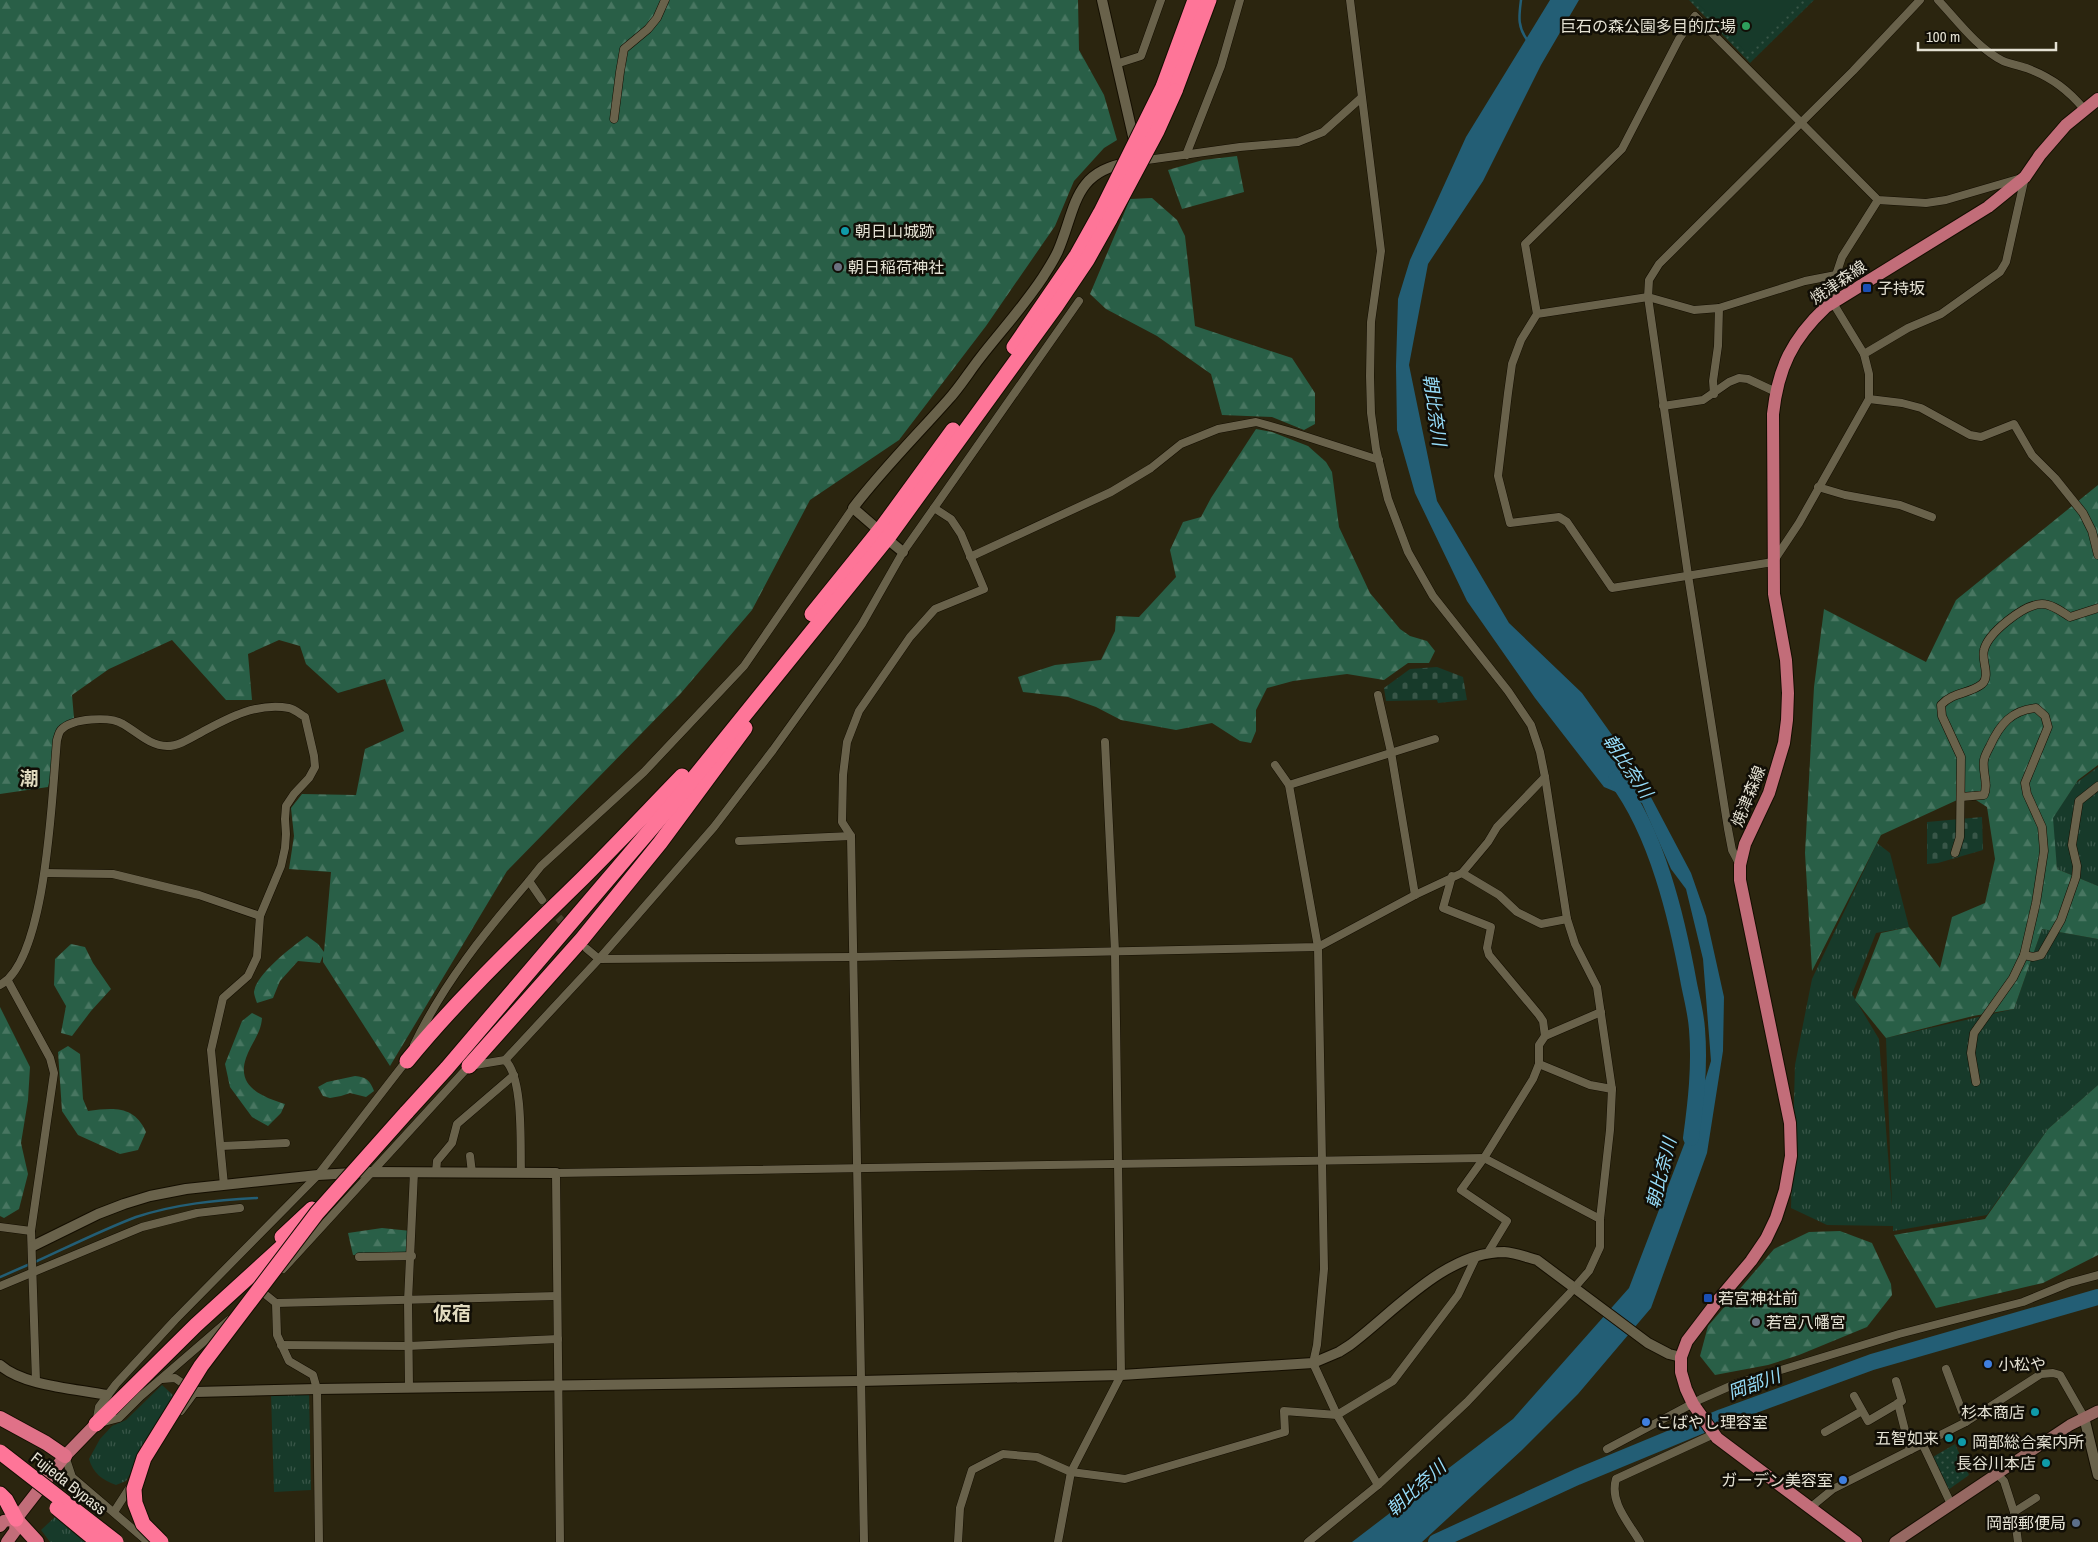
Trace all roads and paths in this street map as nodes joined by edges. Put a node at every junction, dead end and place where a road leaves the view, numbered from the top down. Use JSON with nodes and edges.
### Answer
{"nodes":[{"id":1,"x":665,"y":0,"type":"edge"},
{"id":2,"x":1102,"y":0,"type":"edge"},
{"id":3,"x":1161,"y":0,"type":"edge"},
{"id":4,"x":1195,"y":0,"type":"edge"},
{"id":5,"x":1209,"y":0,"type":"edge"},
{"id":6,"x":1240,"y":0,"type":"edge"},
{"id":7,"x":1350,"y":0,"type":"edge"},
{"id":8,"x":1920,"y":0,"type":"edge"},
{"id":9,"x":1938,"y":0,"type":"edge"},
{"id":10,"x":1116,"y":64,"type":"junction"},
{"id":11,"x":1169,"y":89,"type":"junction"},
{"id":12,"x":1361,"y":98,"type":"junction"},
{"id":13,"x":2098,"y":99,"type":"edge"},
{"id":14,"x":2084,"y":109,"type":"junction"},
{"id":15,"x":614,"y":118,"type":"dead end"},
{"id":16,"x":1800,"y":123,"type":"junction"},
{"id":17,"x":1186,"y":155,"type":"junction"},
{"id":18,"x":1139,"y":162,"type":"junction"},
{"id":19,"x":2025,"y":177,"type":"junction"},
{"id":20,"x":1878,"y":200,"type":"junction"},
{"id":21,"x":1106,"y":216,"type":"junction"},
{"id":22,"x":1836,"y":275,"type":"junction"},
{"id":23,"x":1648,"y":297,"type":"junction"},
{"id":24,"x":1079,"y":300,"type":"dead end"},
{"id":25,"x":1833,"y":302,"type":"junction"},
{"id":26,"x":1719,"y":308,"type":"junction"},
{"id":27,"x":1538,"y":314,"type":"junction"},
{"id":28,"x":1864,"y":354,"type":"junction"},
{"id":29,"x":1776,"y":392,"type":"junction"},
{"id":30,"x":1714,"y":394,"type":"junction"},
{"id":31,"x":1868,"y":399,"type":"junction"},
{"id":32,"x":1663,"y":406,"type":"junction"},
{"id":33,"x":1379,"y":460,"type":"junction"},
{"id":34,"x":1818,"y":488,"type":"junction"},
{"id":35,"x":853,"y":508,"type":"junction"},
{"id":36,"x":934,"y":508,"type":"junction"},
{"id":37,"x":1932,"y":517,"type":"dead end"},
{"id":38,"x":875,"y":527,"type":"dead end"},
{"id":39,"x":892,"y":543,"type":"dead end"},
{"id":40,"x":903,"y":552,"type":"junction"},
{"id":41,"x":2098,"y":555,"type":"edge"},
{"id":42,"x":970,"y":557,"type":"junction"},
{"id":43,"x":1773,"y":562,"type":"junction"},
{"id":44,"x":1688,"y":575,"type":"junction"},
{"id":45,"x":2098,"y":608,"type":"edge"},
{"id":46,"x":815,"y":626,"type":"junction"},
{"id":47,"x":1378,"y":695,"type":"dead end"},
{"id":48,"x":1435,"y":739,"type":"dead end"},
{"id":49,"x":1105,"y":742,"type":"dead end"},
{"id":50,"x":1391,"y":752,"type":"junction"},
{"id":51,"x":1275,"y":765,"type":"dead end"},
{"id":52,"x":682,"y":776,"type":"junction"},
{"id":53,"x":1545,"y":777,"type":"junction"},
{"id":54,"x":1290,"y":785,"type":"junction"},
{"id":55,"x":2098,"y":786,"type":"edge"},
{"id":56,"x":1961,"y":797,"type":"junction"},
{"id":57,"x":850,"y":836,"type":"junction"},
{"id":58,"x":739,"y":841,"type":"dead end"},
{"id":59,"x":1955,"y":853,"type":"dead end"},
{"id":60,"x":1740,"y":865,"type":"junction"},
{"id":61,"x":45,"y":873,"type":"junction"},
{"id":62,"x":1462,"y":873,"type":"junction"},
{"id":63,"x":1452,"y":876,"type":"junction"},
{"id":64,"x":528,"y":881,"type":"junction"},
{"id":65,"x":1415,"y":895,"type":"junction"},
{"id":66,"x":542,"y":900,"type":"tunnel mouth"},
{"id":67,"x":260,"y":916,"type":"junction"},
{"id":68,"x":1567,"y":919,"type":"junction"},
{"id":69,"x":1318,"y":947,"type":"junction"},
{"id":70,"x":587,"y":949,"type":"tunnel mouth"},
{"id":71,"x":1115,"y":951,"type":"junction"},
{"id":72,"x":2024,"y":955,"type":"junction"},
{"id":73,"x":852,"y":957,"type":"junction"},
{"id":74,"x":598,"y":959,"type":"junction"},
{"id":75,"x":8,"y":981,"type":"junction"},
{"id":76,"x":0,"y":986,"type":"edge"},
{"id":77,"x":1601,"y":1012,"type":"junction"},
{"id":78,"x":1544,"y":1036,"type":"junction"},
{"id":79,"x":407,"y":1061,"type":"junction"},
{"id":80,"x":507,"y":1062,"type":"junction"},
{"id":81,"x":1539,"y":1064,"type":"junction"},
{"id":82,"x":469,"y":1066,"type":"junction"},
{"id":83,"x":514,"y":1075,"type":"junction"},
{"id":84,"x":1976,"y":1082,"type":"dead end"},
{"id":85,"x":1612,"y":1089,"type":"junction"},
{"id":86,"x":403,"y":1109,"type":"junction"},
{"id":87,"x":286,"y":1142,"type":"dead end"},
{"id":88,"x":221,"y":1146,"type":"junction"},
{"id":89,"x":470,"y":1156,"type":"dead end"},
{"id":90,"x":1484,"y":1158,"type":"junction"},
{"id":91,"x":1321,"y":1161,"type":"junction"},
{"id":92,"x":1119,"y":1164,"type":"junction"},
{"id":93,"x":856,"y":1168,"type":"junction"},
{"id":94,"x":371,"y":1172,"type":"junction"},
{"id":95,"x":414,"y":1172,"type":"junction"},
{"id":96,"x":436,"y":1172,"type":"junction"},
{"id":97,"x":472,"y":1173,"type":"junction"},
{"id":98,"x":521,"y":1173,"type":"junction"},
{"id":99,"x":556,"y":1173,"type":"junction"},
{"id":100,"x":318,"y":1175,"type":"junction"},
{"id":101,"x":224,"y":1185,"type":"junction"},
{"id":102,"x":240,"y":1208,"type":"dead end"},
{"id":103,"x":314,"y":1211,"type":"junction"},
{"id":104,"x":1600,"y":1219,"type":"junction"},
{"id":105,"x":0,"y":1227,"type":"edge"},
{"id":106,"x":31,"y":1231,"type":"junction"},
{"id":107,"x":33,"y":1246,"type":"junction"},
{"id":108,"x":1487,"y":1254,"type":"junction"},
{"id":109,"x":412,"y":1256,"type":"junction"},
{"id":110,"x":359,"y":1257,"type":"dead end"},
{"id":111,"x":1476,"y":1257,"type":"junction"},
{"id":112,"x":32,"y":1274,"type":"junction"},
{"id":113,"x":2098,"y":1275,"type":"edge"},
{"id":114,"x":0,"y":1286,"type":"edge"},
{"id":115,"x":1579,"y":1290,"type":"junction"},
{"id":116,"x":266,"y":1296,"type":"dead end"},
{"id":117,"x":557,"y":1296,"type":"junction"},
{"id":118,"x":408,"y":1301,"type":"junction"},
{"id":119,"x":276,"y":1304,"type":"junction"},
{"id":120,"x":558,"y":1339,"type":"junction"},
{"id":121,"x":281,"y":1345,"type":"junction"},
{"id":122,"x":408,"y":1346,"type":"junction"},
{"id":123,"x":1681,"y":1357,"type":"junction"},
{"id":124,"x":1313,"y":1363,"type":"junction"},
{"id":125,"x":0,"y":1365,"type":"edge"},
{"id":126,"x":1946,"y":1369,"type":"dead end"},
{"id":127,"x":1121,"y":1374,"type":"junction"},
{"id":128,"x":162,"y":1379,"type":"junction"},
{"id":129,"x":860,"y":1381,"type":"junction"},
{"id":130,"x":1896,"y":1381,"type":"dead end"},
{"id":131,"x":36,"y":1382,"type":"junction"},
{"id":132,"x":558,"y":1385,"type":"junction"},
{"id":133,"x":409,"y":1387,"type":"junction"},
{"id":134,"x":317,"y":1389,"type":"junction"},
{"id":135,"x":195,"y":1392,"type":"junction"},
{"id":136,"x":107,"y":1394,"type":"junction"},
{"id":137,"x":1854,"y":1396,"type":"dead end"},
{"id":138,"x":1898,"y":1403,"type":"junction"},
{"id":139,"x":1694,"y":1406,"type":"junction"},
{"id":140,"x":1862,"y":1411,"type":"junction"},
{"id":141,"x":2098,"y":1411,"type":"edge"},
{"id":142,"x":1337,"y":1415,"type":"junction"},
{"id":143,"x":2084,"y":1417,"type":"junction"},
{"id":144,"x":0,"y":1418,"type":"edge"},
{"id":145,"x":1966,"y":1422,"type":"junction"},
{"id":146,"x":96,"y":1424,"type":"junction"},
{"id":147,"x":1825,"y":1432,"type":"dead end"},
{"id":148,"x":1713,"y":1433,"type":"junction"},
{"id":149,"x":1923,"y":1445,"type":"junction"},
{"id":150,"x":1607,"y":1449,"type":"dead end"},
{"id":151,"x":1910,"y":1450,"type":"junction"},
{"id":152,"x":0,"y":1452,"type":"edge"},
{"id":153,"x":2096,"y":1454,"type":"edge"},
{"id":154,"x":65,"y":1456,"type":"junction"},
{"id":155,"x":0,"y":1460,"type":"edge"},
{"id":156,"x":1072,"y":1472,"type":"junction"},
{"id":157,"x":1997,"y":1474,"type":"junction"},
{"id":158,"x":2098,"y":1475,"type":"edge"},
{"id":159,"x":1378,"y":1485,"type":"junction"},
{"id":160,"x":0,"y":1494,"type":"edge"},
{"id":161,"x":2036,"y":1498,"type":"dead end"},
{"id":162,"x":1951,"y":1504,"type":"junction"},
{"id":163,"x":1811,"y":1507,"type":"junction"},
{"id":164,"x":114,"y":1512,"type":"junction"},
{"id":165,"x":2014,"y":1512,"type":"junction"},
{"id":166,"x":5,"y":1521,"type":"edge"},
{"id":167,"x":7,"y":1542,"type":"edge"},
{"id":168,"x":38,"y":1542,"type":"edge"},
{"id":169,"x":98,"y":1542,"type":"edge"},
{"id":170,"x":116,"y":1542,"type":"edge"},
{"id":171,"x":148,"y":1542,"type":"edge"},
{"id":172,"x":161,"y":1542,"type":"edge"},
{"id":173,"x":319,"y":1542,"type":"edge"},
{"id":174,"x":560,"y":1542,"type":"edge"},
{"id":175,"x":864,"y":1542,"type":"edge"},
{"id":176,"x":958,"y":1542,"type":"edge"},
{"id":177,"x":1058,"y":1542,"type":"edge"},
{"id":178,"x":1308,"y":1542,"type":"edge"},
{"id":179,"x":1640,"y":1542,"type":"edge"},
{"id":180,"x":1856,"y":1542,"type":"edge"},
{"id":181,"x":1895,"y":1542,"type":"edge"},
{"id":182,"x":2018,"y":1542,"type":"edge"}],
"edges":[{"from":1,"to":15,"type":"street"},
{"from":2,"to":10,"type":"street"},
{"from":3,"to":10,"type":"street"},
{"from":4,"to":11,"type":"highway"},
{"from":5,"to":11,"type":"highway"},
{"from":6,"to":17,"type":"street"},
{"from":7,"to":12,"type":"street"},
{"from":8,"to":16,"type":"street"},
{"from":9,"to":14,"type":"street"},
{"from":10,"to":18,"type":"street"},
{"from":11,"to":21,"type":"highway","bridge":true},
{"from":12,"to":17,"type":"street"},
{"from":12,"to":33,"type":"street"},
{"from":13,"to":14,"type":"main road","name":"焼津森線"},
{"from":14,"to":19,"type":"main road","name":"焼津森線"},
{"from":16,"to":20,"type":"street"},
{"from":16,"to":23,"type":"street"},
{"from":16,"to":27,"type":"street"},
{"from":17,"to":18,"type":"street"},
{"from":18,"to":35,"type":"street"},
{"from":19,"to":20,"type":"street"},
{"from":19,"to":25,"type":"main road","name":"焼津森線"},
{"from":19,"to":28,"type":"street"},
{"from":20,"to":22,"type":"street"},
{"from":21,"to":46,"type":"highway"},
{"from":21,"to":52,"type":"highway"},
{"from":22,"to":25,"type":"street"},
{"from":22,"to":26,"type":"street"},
{"from":23,"to":26,"type":"street"},
{"from":23,"to":27,"type":"street"},
{"from":23,"to":32,"type":"street"},
{"from":24,"to":36,"type":"street"},
{"from":25,"to":28,"type":"street"},
{"from":25,"to":29,"type":"main road","name":"焼津森線"},
{"from":26,"to":30,"type":"street"},
{"from":27,"to":44,"type":"street"},
{"from":28,"to":31,"type":"street"},
{"from":29,"to":30,"type":"street"},
{"from":29,"to":43,"type":"main road","name":"焼津森線"},
{"from":30,"to":32,"type":"street"},
{"from":31,"to":34,"type":"street"},
{"from":31,"to":41,"type":"street"},
{"from":32,"to":44,"type":"street"},
{"from":33,"to":42,"type":"street"},
{"from":33,"to":53,"type":"street"},
{"from":34,"to":37,"type":"street"},
{"from":34,"to":43,"type":"street"},
{"from":35,"to":38,"type":"street"},
{"from":35,"to":64,"type":"street"},
{"from":36,"to":40,"type":"street"},
{"from":36,"to":42,"type":"street"},
{"from":39,"to":40,"type":"street"},
{"from":40,"to":74,"type":"street"},
{"from":42,"to":57,"type":"street"},
{"from":43,"to":44,"type":"street"},
{"from":43,"to":60,"type":"main road","name":"焼津森線"},
{"from":44,"to":60,"type":"street"},
{"from":45,"to":56,"type":"street"},
{"from":46,"to":82,"type":"highway"},
{"from":46,"to":86,"type":"highway"},
{"from":47,"to":50,"type":"street"},
{"from":48,"to":50,"type":"street"},
{"from":49,"to":71,"type":"street"},
{"from":50,"to":54,"type":"street"},
{"from":50,"to":65,"type":"street"},
{"from":51,"to":54,"type":"street"},
{"from":52,"to":79,"type":"highway"},
{"from":52,"to":86,"type":"highway"},
{"from":53,"to":62,"type":"street"},
{"from":53,"to":68,"type":"street"},
{"from":54,"to":69,"type":"street"},
{"from":55,"to":72,"type":"street"},
{"from":56,"to":59,"type":"street"},
{"from":56,"to":72,"type":"street"},
{"from":57,"to":58,"type":"street"},
{"from":57,"to":73,"type":"street"},
{"from":60,"to":123,"type":"main road","name":"焼津森線"},
{"from":61,"to":67,"type":"street"},
{"from":61,"to":67,"type":"street"},
{"from":61,"to":75,"type":"street"},
{"from":62,"to":63,"type":"street"},
{"from":62,"to":68,"type":"street"},
{"from":63,"to":65,"type":"street"},
{"from":63,"to":78,"type":"street"},
{"from":64,"to":66,"type":"street"},
{"from":64,"to":79,"type":"street"},
{"from":65,"to":69,"type":"street"},
{"from":67,"to":88,"type":"street"},
{"from":68,"to":77,"type":"street"},
{"from":69,"to":71,"type":"street"},
{"from":69,"to":91,"type":"street"},
{"from":70,"to":74,"type":"street"},
{"from":71,"to":73,"type":"street"},
{"from":71,"to":92,"type":"street"},
{"from":72,"to":84,"type":"street"},
{"from":73,"to":74,"type":"street"},
{"from":73,"to":93,"type":"street"},
{"from":74,"to":80,"type":"street"},
{"from":75,"to":76,"type":"street"},
{"from":75,"to":106,"type":"street"},
{"from":77,"to":78,"type":"street"},
{"from":77,"to":85,"type":"street"},
{"from":78,"to":81,"type":"street"},
{"from":79,"to":100,"type":"street"},
{"from":80,"to":82,"type":"street"},
{"from":80,"to":83,"type":"street"},
{"from":81,"to":85,"type":"street"},
{"from":81,"to":90,"type":"street"},
{"from":82,"to":94,"type":"street"},
{"from":83,"to":96,"type":"street"},
{"from":83,"to":98,"type":"street"},
{"from":85,"to":104,"type":"street"},
{"from":86,"to":103,"type":"highway"},
{"from":87,"to":88,"type":"street"},
{"from":88,"to":101,"type":"street"},
{"from":89,"to":97,"type":"street"},
{"from":90,"to":91,"type":"street"},
{"from":90,"to":104,"type":"street"},
{"from":90,"to":108,"type":"street"},
{"from":91,"to":92,"type":"street"},
{"from":91,"to":124,"type":"street"},
{"from":92,"to":93,"type":"street"},
{"from":92,"to":127,"type":"street"},
{"from":93,"to":99,"type":"street"},
{"from":93,"to":129,"type":"street"},
{"from":94,"to":95,"type":"street"},
{"from":94,"to":100,"type":"street"},
{"from":94,"to":128,"type":"street"},
{"from":95,"to":96,"type":"street"},
{"from":95,"to":109,"type":"street"},
{"from":96,"to":97,"type":"street"},
{"from":97,"to":98,"type":"street"},
{"from":98,"to":99,"type":"street"},
{"from":99,"to":117,"type":"street"},
{"from":100,"to":101,"type":"street"},
{"from":100,"to":136,"type":"street"},
{"from":101,"to":107,"type":"street"},
{"from":102,"to":112,"type":"street"},
{"from":103,"to":146,"type":"highway","bridge":true},
{"from":103,"to":146,"type":"highway"},
{"from":103,"to":172,"type":"highway","bridge":true},
{"from":104,"to":115,"type":"street"},
{"from":105,"to":106,"type":"street"},
{"from":106,"to":107,"type":"street"},
{"from":107,"to":112,"type":"street"},
{"from":108,"to":111,"type":"street"},
{"from":108,"to":115,"type":"street"},
{"from":109,"to":110,"type":"street"},
{"from":109,"to":118,"type":"street"},
{"from":111,"to":124,"type":"street"},
{"from":111,"to":142,"type":"street"},
{"from":112,"to":114,"type":"street"},
{"from":112,"to":131,"type":"street"},
{"from":113,"to":139,"type":"street"},
{"from":115,"to":123,"type":"street"},
{"from":115,"to":159,"type":"street"},
{"from":116,"to":119,"type":"street"},
{"from":117,"to":118,"type":"street"},
{"from":117,"to":120,"type":"street"},
{"from":118,"to":119,"type":"street"},
{"from":118,"to":122,"type":"street"},
{"from":119,"to":121,"type":"street"},
{"from":120,"to":122,"type":"street"},
{"from":120,"to":132,"type":"street"},
{"from":121,"to":122,"type":"street"},
{"from":121,"to":134,"type":"street"},
{"from":122,"to":133,"type":"street"},
{"from":123,"to":139,"type":"main road"},
{"from":124,"to":127,"type":"street"},
{"from":124,"to":142,"type":"street"},
{"from":125,"to":131,"type":"street"},
{"from":126,"to":145,"type":"street"},
{"from":127,"to":129,"type":"street"},
{"from":127,"to":156,"type":"street"},
{"from":128,"to":135,"type":"street"},
{"from":128,"to":146,"type":"street"},
{"from":129,"to":132,"type":"street"},
{"from":129,"to":175,"type":"street"},
{"from":130,"to":138,"type":"street"},
{"from":131,"to":136,"type":"street"},
{"from":132,"to":133,"type":"street"},
{"from":132,"to":174,"type":"street"},
{"from":133,"to":134,"type":"street"},
{"from":134,"to":135,"type":"street"},
{"from":134,"to":173,"type":"street"},
{"from":135,"to":164,"type":"street"},
{"from":136,"to":146,"type":"street"},
{"from":137,"to":140,"type":"street"},
{"from":138,"to":140,"type":"street"},
{"from":138,"to":151,"type":"street"},
{"from":139,"to":148,"type":"main road"},
{"from":139,"to":150,"type":"street"},
{"from":140,"to":147,"type":"street"},
{"from":141,"to":143,"type":"main road"},
{"from":142,"to":156,"type":"street"},
{"from":142,"to":159,"type":"street"},
{"from":143,"to":145,"type":"street"},
{"from":143,"to":153,"type":"street"},
{"from":143,"to":157,"type":"main road"},
{"from":144,"to":154,"type":"highway"},
{"from":145,"to":149,"type":"street"},
{"from":146,"to":154,"type":"main road"},
{"from":148,"to":163,"type":"main road"},
{"from":148,"to":179,"type":"street"},
{"from":149,"to":151,"type":"street"},
{"from":149,"to":162,"type":"street"},
{"from":151,"to":163,"type":"street"},
{"from":152,"to":170,"type":"highway","name":"Fujieda Bypass","bridge":true},
{"from":153,"to":158,"type":"street"},
{"from":154,"to":164,"type":"street"},
{"from":154,"to":166,"type":"main road"},
{"from":155,"to":169,"type":"highway","name":"Fujieda Bypass","bridge":true},
{"from":156,"to":176,"type":"street"},
{"from":156,"to":177,"type":"street"},
{"from":157,"to":162,"type":"main road"},
{"from":157,"to":165,"type":"street"},
{"from":159,"to":178,"type":"street"},
{"from":160,"to":166,"type":"highway"},
{"from":161,"to":165,"type":"street"},
{"from":162,"to":181,"type":"main road"},
{"from":163,"to":180,"type":"main road"},
{"from":164,"to":171,"type":"street"},
{"from":165,"to":182,"type":"street"},
{"from":166,"to":167,"type":"main road"},
{"from":166,"to":168,"type":"highway"}]}
